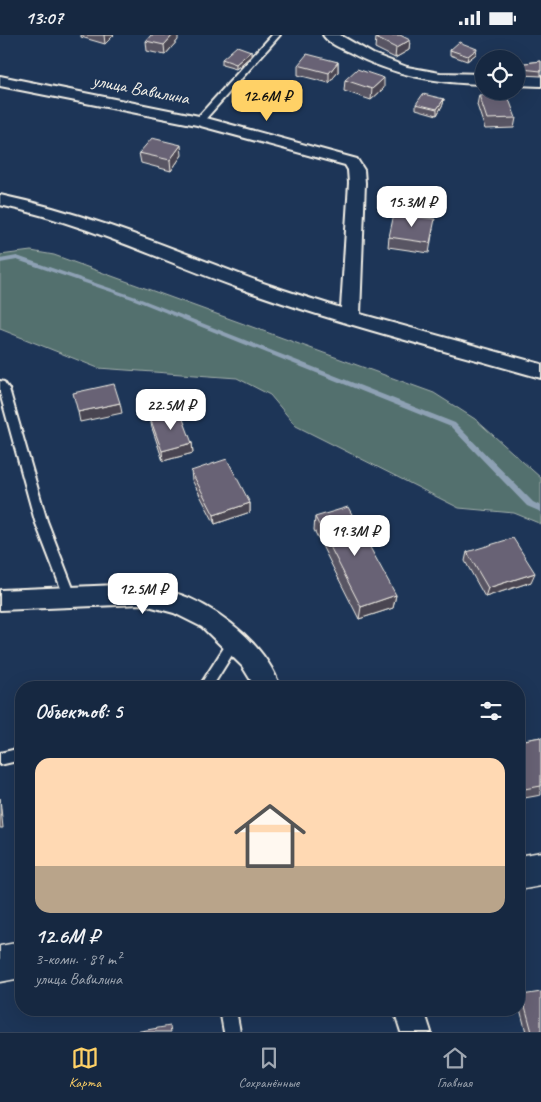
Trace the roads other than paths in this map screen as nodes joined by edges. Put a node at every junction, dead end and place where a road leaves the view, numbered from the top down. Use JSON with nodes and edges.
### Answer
{"nodes":[{"id":1,"x":276,"y":35,"type":"edge"},
{"id":2,"x":330,"y":35,"type":"edge"},
{"id":3,"x":475,"y":79,"type":"edge"},
{"id":4,"x":525,"y":80,"type":"edge"},
{"id":5,"x":0,"y":81,"type":"edge"},
{"id":6,"x":541,"y":81,"type":"edge"},
{"id":7,"x":199,"y":121,"type":"junction"},
{"id":8,"x":0,"y":200,"type":"edge"},
{"id":9,"x":350,"y":318,"type":"junction"},
{"id":10,"x":541,"y":371,"type":"edge"},
{"id":11,"x":0,"y":385,"type":"edge"},
{"id":12,"x":70,"y":596,"type":"junction"},
{"id":13,"x":0,"y":599,"type":"edge"},
{"id":14,"x":234,"y":642,"type":"junction"},
{"id":15,"x":209,"y":681,"type":"edge"},
{"id":16,"x":264,"y":681,"type":"edge"},
{"id":17,"x":15,"y":755,"type":"edge"},
{"id":18,"x":0,"y":759,"type":"edge"},
{"id":19,"x":541,"y":869,"type":"edge"},
{"id":20,"x":525,"y":872,"type":"edge"},
{"id":21,"x":15,"y":962,"type":"edge"},
{"id":22,"x":0,"y":964,"type":"edge"},
{"id":23,"x":229,"y":1016,"type":"edge"},
{"id":24,"x":411,"y":1016,"type":"edge"},
{"id":25,"x":232,"y":1032,"type":"edge"},
{"id":26,"x":416,"y":1032,"type":"edge"}],
"edges":[{"from":1,"to":7,"type":"lane"},
{"from":2,"to":3,"type":"street"},
{"from":4,"to":6,"type":"street"},
{"from":5,"to":7,"type":"street","name":"улица Вавилина"},
{"from":7,"to":9,"type":"street","name":"улица Вавилина"},
{"from":8,"to":9,"type":"street"},
{"from":9,"to":10,"type":"street"},
{"from":11,"to":12,"type":"lane"},
{"from":12,"to":13,"type":"street"},
{"from":12,"to":14,"type":"street"},
{"from":14,"to":15,"type":"lane"},
{"from":14,"to":16,"type":"street"},
{"from":17,"to":18,"type":"lane"},
{"from":19,"to":20,"type":"main road"},
{"from":21,"to":22,"type":"main road"},
{"from":23,"to":25,"type":"lane"},
{"from":24,"to":26,"type":"street"}]}
